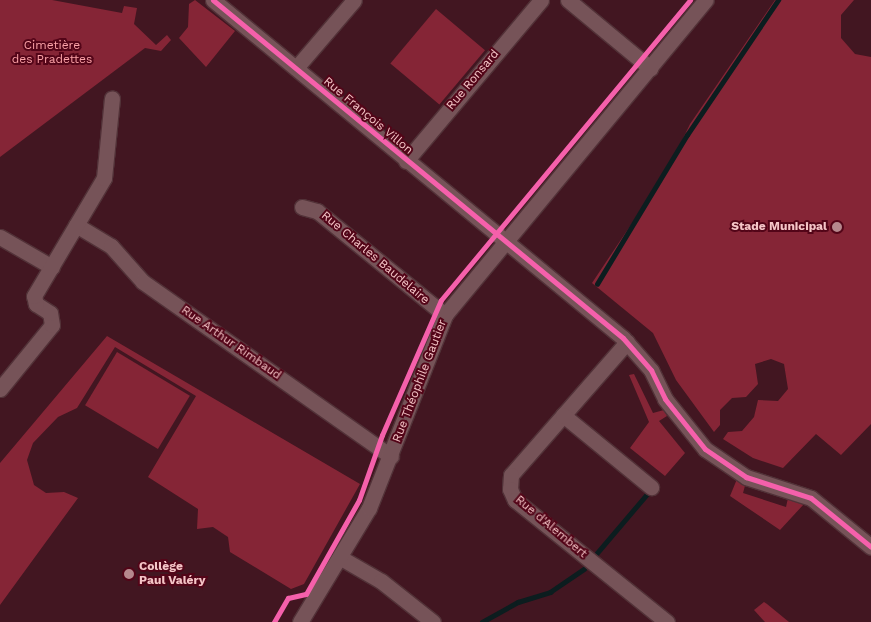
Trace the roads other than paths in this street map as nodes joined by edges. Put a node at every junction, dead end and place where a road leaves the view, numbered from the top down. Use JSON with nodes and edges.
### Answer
{"nodes":[{"id":1,"x":213,"y":0,"type":"edge"},
{"id":2,"x":354,"y":0,"type":"edge"},
{"id":3,"x":541,"y":0,"type":"edge"},
{"id":4,"x":568,"y":0,"type":"edge"},
{"id":5,"x":706,"y":0,"type":"edge"},
{"id":6,"x":296,"y":68,"type":"junction"},
{"id":7,"x":650,"y":68,"type":"junction"},
{"id":8,"x":112,"y":98,"type":"dead end"},
{"id":9,"x":406,"y":161,"type":"junction"},
{"id":10,"x":302,"y":207,"type":"dead end"},
{"id":11,"x":76,"y":225,"type":"junction"},
{"id":12,"x":0,"y":236,"type":"edge"},
{"id":13,"x":504,"y":242,"type":"junction"},
{"id":14,"x":52,"y":267,"type":"junction"},
{"id":15,"x":445,"y":315,"type":"junction"},
{"id":16,"x":627,"y":342,"type":"junction"},
{"id":17,"x":0,"y":389,"type":"edge"},
{"id":18,"x":564,"y":415,"type":"junction"},
{"id":19,"x":391,"y":456,"type":"junction"},
{"id":20,"x":651,"y":487,"type":"dead end"},
{"id":21,"x":871,"y":547,"type":"edge"},
{"id":22,"x":341,"y":558,"type":"junction"},
{"id":23,"x":300,"y":622,"type":"edge"},
{"id":24,"x":433,"y":622,"type":"edge"},
{"id":25,"x":667,"y":622,"type":"edge"}],
"edges":[{"from":1,"to":6,"type":"street","name":"Rue François Villon"},
{"from":2,"to":6,"type":"street"},
{"from":3,"to":9,"type":"street","name":"Rue Ronsard"},
{"from":4,"to":7,"type":"street"},
{"from":5,"to":7,"type":"street","name":"Rue Théophile Gautier"},
{"from":6,"to":9,"type":"street","name":"Rue François Villon"},
{"from":7,"to":13,"type":"street","name":"Rue Théophile Gautier"},
{"from":8,"to":11,"type":"street"},
{"from":9,"to":13,"type":"street","name":"Rue François Villon"},
{"from":10,"to":15,"type":"street","name":"Rue Charles Baudelaire"},
{"from":11,"to":14,"type":"street"},
{"from":11,"to":19,"type":"street","name":"Rue Arthur Rimbaud"},
{"from":12,"to":14,"type":"street"},
{"from":13,"to":15,"type":"street","name":"Rue Théophile Gautier"},
{"from":13,"to":16,"type":"street","name":"Rue François Villon"},
{"from":14,"to":17,"type":"street"},
{"from":15,"to":19,"type":"street","name":"Rue Théophile Gautier"},
{"from":16,"to":18,"type":"street","name":"Rue d'Alembert"},
{"from":16,"to":21,"type":"street","name":"Rue François Villon"},
{"from":18,"to":20,"type":"street"},
{"from":18,"to":25,"type":"street","name":"Rue d'Alembert"},
{"from":19,"to":22,"type":"street","name":"Rue Théophile Gautier"},
{"from":22,"to":23,"type":"street","name":"Rue Théophile Gautier"},
{"from":22,"to":24,"type":"street"}]}
